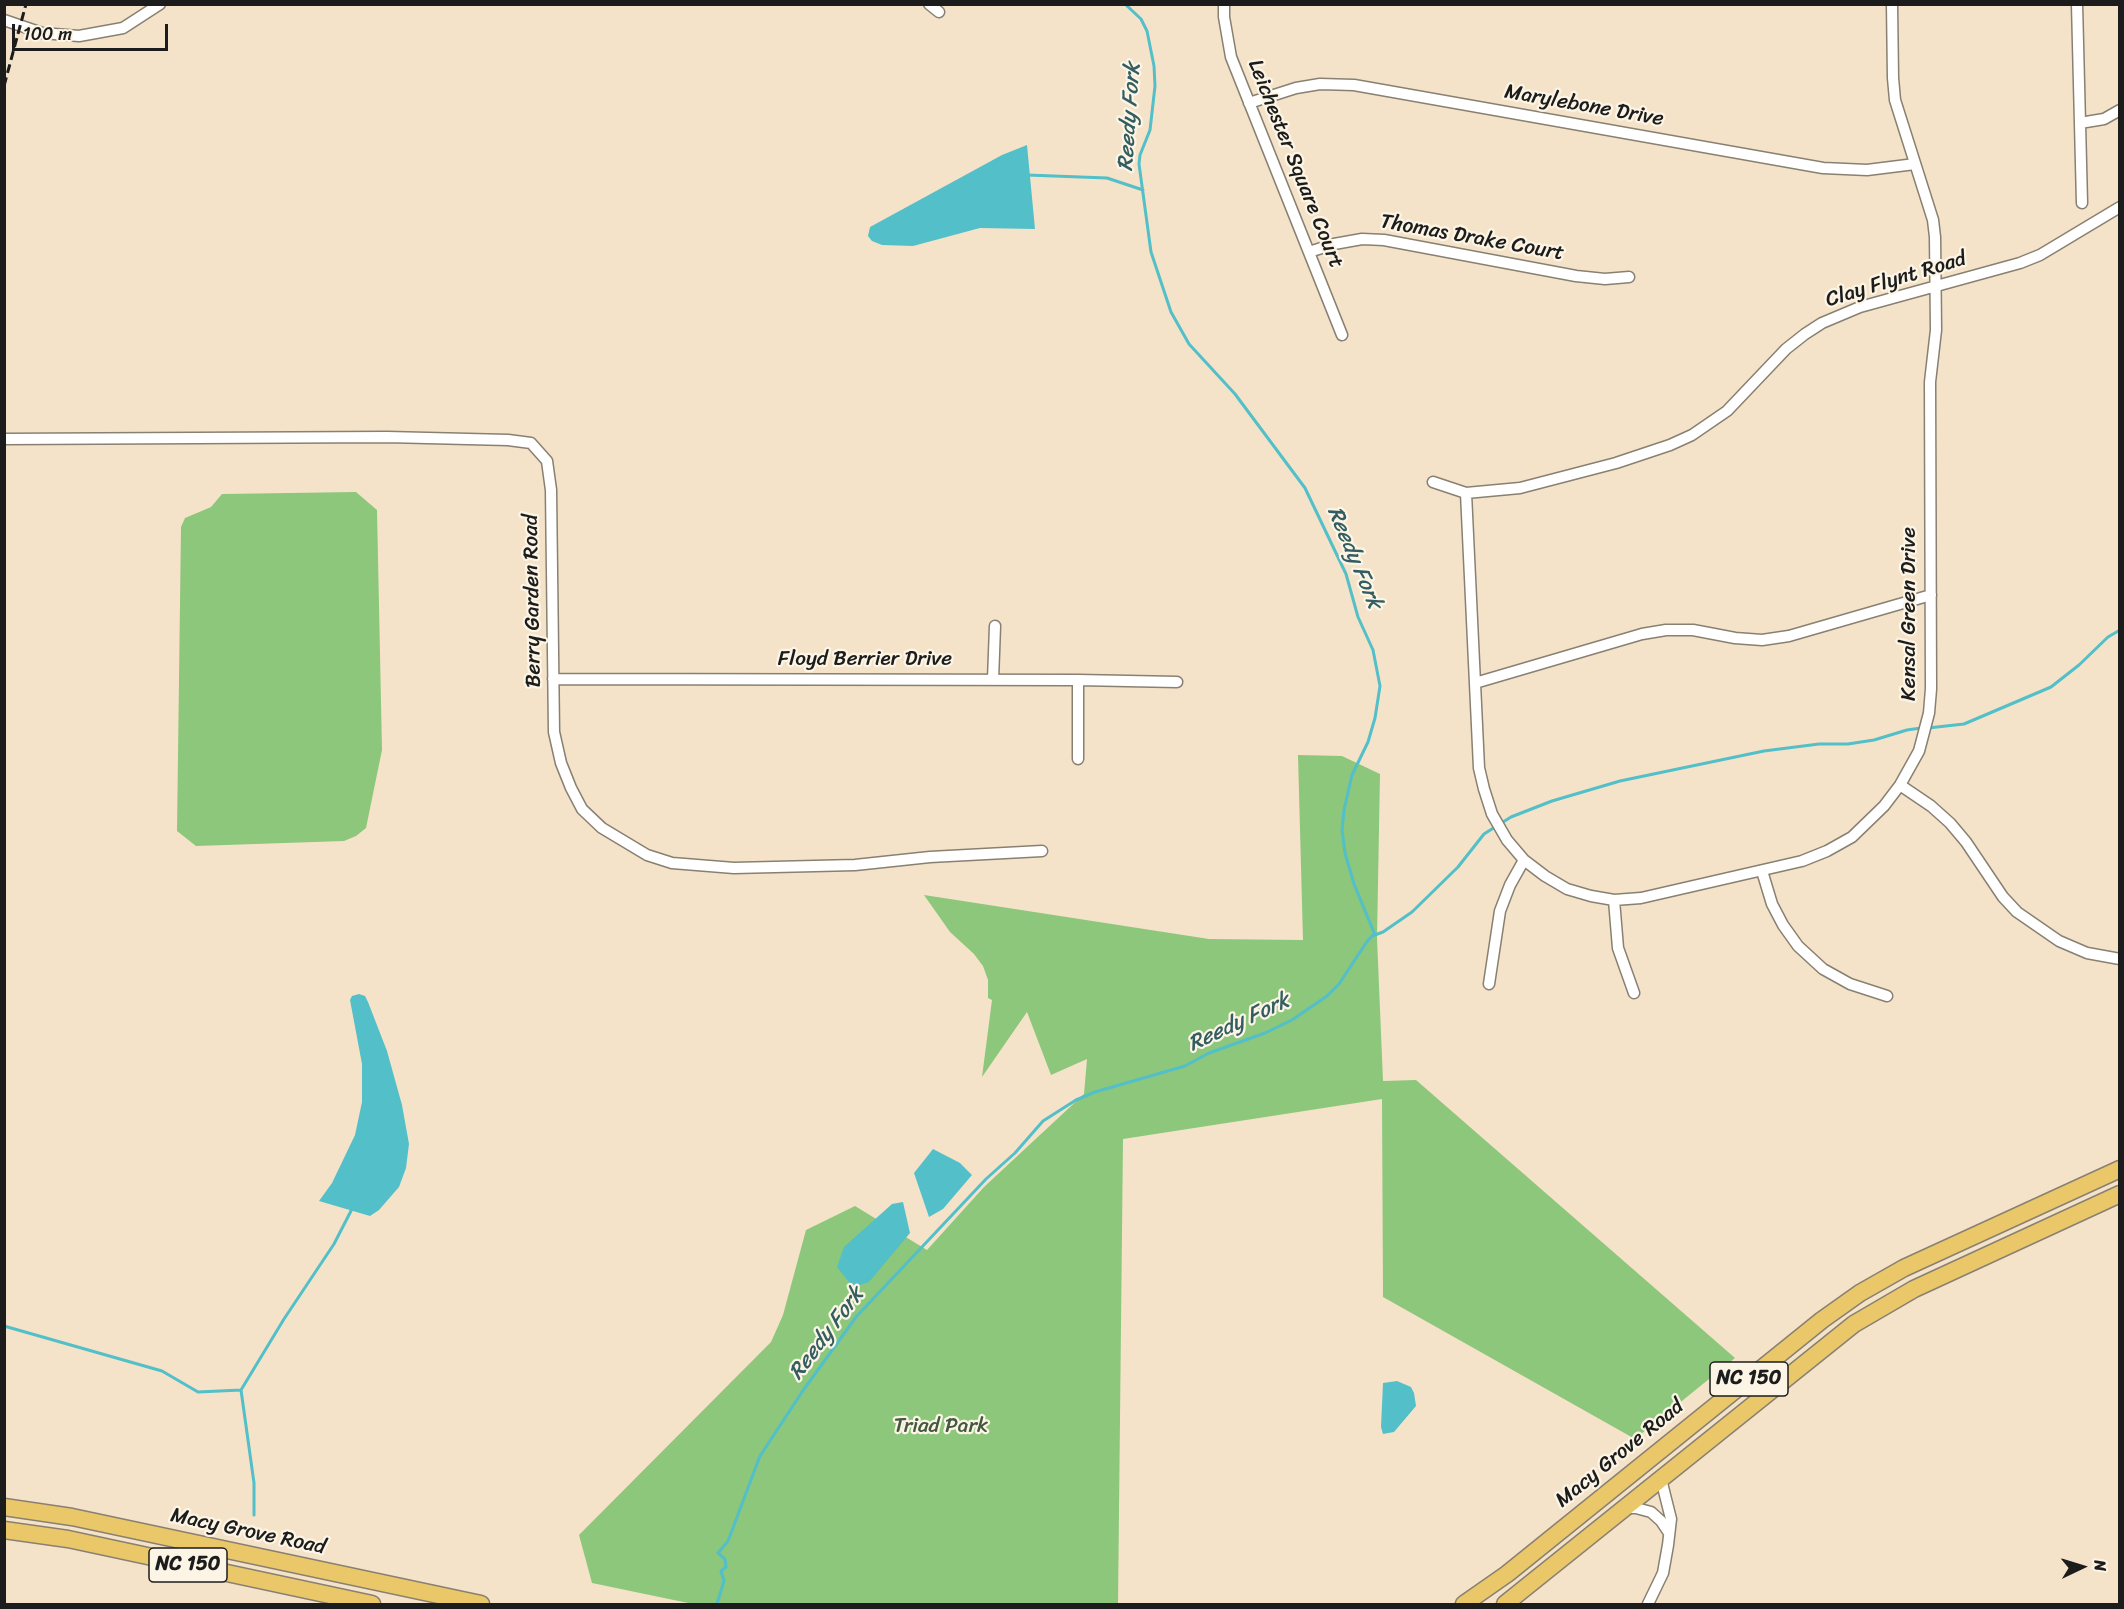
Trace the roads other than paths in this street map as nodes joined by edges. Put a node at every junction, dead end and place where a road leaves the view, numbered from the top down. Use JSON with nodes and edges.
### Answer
{"nodes":[{"id":1,"x":160,"y":4,"type":"edge"},
{"id":2,"x":929,"y":4,"type":"edge"},
{"id":3,"x":1224,"y":4,"type":"edge"},
{"id":4,"x":1892,"y":4,"type":"edge"},
{"id":5,"x":2077,"y":4,"type":"edge"},
{"id":6,"x":939,"y":12,"type":"dead end"},
{"id":7,"x":4,"y":20,"type":"edge"},
{"id":8,"x":1249,"y":103,"type":"junction"},
{"id":9,"x":2120,"y":110,"type":"edge"},
{"id":10,"x":2079,"y":123,"type":"junction"},
{"id":11,"x":1915,"y":164,"type":"junction"},
{"id":12,"x":2082,"y":203,"type":"dead end"},
{"id":13,"x":2120,"y":207,"type":"edge"},
{"id":14,"x":1309,"y":252,"type":"junction"},
{"id":15,"x":1629,"y":277,"type":"dead end"},
{"id":16,"x":1936,"y":286,"type":"junction"},
{"id":17,"x":1342,"y":334,"type":"dead end"},
{"id":18,"x":4,"y":439,"type":"edge"},
{"id":19,"x":1434,"y":482,"type":"dead end"},
{"id":20,"x":1467,"y":493,"type":"junction"},
{"id":21,"x":1931,"y":595,"type":"junction"},
{"id":22,"x":995,"y":626,"type":"dead end"},
{"id":23,"x":553,"y":679,"type":"junction"},
{"id":24,"x":993,"y":680,"type":"junction"},
{"id":25,"x":1078,"y":680,"type":"junction"},
{"id":26,"x":1177,"y":682,"type":"dead end"},
{"id":27,"x":1475,"y":683,"type":"junction"},
{"id":28,"x":1078,"y":759,"type":"dead end"},
{"id":29,"x":1900,"y":785,"type":"junction"},
{"id":30,"x":1042,"y":851,"type":"dead end"},
{"id":31,"x":1524,"y":860,"type":"junction"},
{"id":32,"x":1762,"y":871,"type":"junction"},
{"id":33,"x":1614,"y":900,"type":"junction"},
{"id":34,"x":2120,"y":959,"type":"edge"},
{"id":35,"x":1489,"y":984,"type":"dead end"},
{"id":36,"x":1634,"y":993,"type":"dead end"},
{"id":37,"x":1887,"y":996,"type":"dead end"},
{"id":38,"x":2120,"y":1169,"type":"edge"},
{"id":39,"x":2120,"y":1194,"type":"edge"},
{"id":40,"x":2060,"y":1197,"type":"junction"},
{"id":41,"x":1940,"y":1277,"type":"junction"},
{"id":42,"x":1633,"y":1473,"type":"junction"},
{"id":43,"x":1661,"y":1479,"type":"junction"},
{"id":44,"x":4,"y":1507,"type":"edge"},
{"id":45,"x":1625,"y":1508,"type":"junction"},
{"id":46,"x":4,"y":1530,"type":"edge"},
{"id":47,"x":1668,"y":1533,"type":"junction"},
{"id":48,"x":107,"y":1548,"type":"junction"},
{"id":49,"x":218,"y":1548,"type":"junction"},
{"id":50,"x":1521,"y":1592,"type":"junction"},
{"id":51,"x":372,"y":1605,"type":"edge"},
{"id":52,"x":481,"y":1605,"type":"edge"},
{"id":53,"x":1464,"y":1605,"type":"edge"},
{"id":54,"x":1504,"y":1605,"type":"edge"},
{"id":55,"x":1648,"y":1605,"type":"edge"}],
"edges":[{"from":1,"to":7,"type":"street"},
{"from":2,"to":6,"type":"street"},
{"from":3,"to":8,"type":"street","name":"Leichester Square Court"},
{"from":4,"to":11,"type":"street","name":"Kensal Green Drive"},
{"from":5,"to":10,"type":"street"},
{"from":8,"to":11,"type":"street","name":"Marylebone Drive"},
{"from":8,"to":14,"type":"street","name":"Leichester Square Court"},
{"from":9,"to":10,"type":"street"},
{"from":10,"to":12,"type":"street"},
{"from":11,"to":16,"type":"street","name":"Kensal Green Drive"},
{"from":13,"to":16,"type":"street","name":"Clay Flynt Road"},
{"from":14,"to":15,"type":"street","name":"Thomas Drake Court"},
{"from":14,"to":17,"type":"street","name":"Leichester Square Court"},
{"from":16,"to":20,"type":"street","name":"Clay Flynt Road"},
{"from":16,"to":21,"type":"street","name":"Kensal Green Drive"},
{"from":18,"to":23,"type":"street","name":"Berry Garden Road"},
{"from":19,"to":20,"type":"street","name":"Clay Flynt Road"},
{"from":20,"to":27,"type":"street","name":"Kensal Green Drive"},
{"from":21,"to":27,"type":"street"},
{"from":21,"to":29,"type":"street","name":"Kensal Green Drive"},
{"from":22,"to":24,"type":"street"},
{"from":23,"to":24,"type":"street","name":"Floyd Berrier Drive"},
{"from":23,"to":30,"type":"street","name":"Berry Garden Road"},
{"from":24,"to":25,"type":"street","name":"Floyd Berrier Drive"},
{"from":25,"to":26,"type":"street","name":"Floyd Berrier Drive"},
{"from":25,"to":28,"type":"street"},
{"from":27,"to":31,"type":"street","name":"Kensal Green Drive"},
{"from":29,"to":32,"type":"street","name":"Kensal Green Drive"},
{"from":29,"to":34,"type":"street"},
{"from":31,"to":33,"type":"street","name":"Kensal Green Drive"},
{"from":31,"to":35,"type":"street"},
{"from":32,"to":33,"type":"street","name":"Kensal Green Drive"},
{"from":32,"to":37,"type":"street"},
{"from":33,"to":36,"type":"street"},
{"from":38,"to":40,"type":"main road","name":"Macy Grove Road","number":"NC 150"},
{"from":39,"to":41,"type":"main road","number":"NC 150"},
{"from":40,"to":41,"type":"main road"},
{"from":40,"to":42,"type":"main road","name":"Macy Grove Road","number":"NC 150"},
{"from":41,"to":43,"type":"main road","number":"NC 150"},
{"from":42,"to":50,"type":"main road"},
{"from":42,"to":53,"type":"main road","name":"Macy Grove Road","number":"NC 150"},
{"from":43,"to":45,"type":"main road","number":"NC 150"},
{"from":43,"to":47,"type":"street"},
{"from":44,"to":49,"type":"main road","name":"Macy Grove Road","number":"NC 150"},
{"from":45,"to":47,"type":"street"},
{"from":45,"to":50,"type":"main road","number":"NC 150"},
{"from":46,"to":48,"type":"main road","number":"NC 150"},
{"from":47,"to":55,"type":"street"},
{"from":48,"to":49,"type":"main road"},
{"from":48,"to":51,"type":"main road","number":"NC 150"},
{"from":49,"to":52,"type":"main road","name":"Macy Grove Road","number":"NC 150"},
{"from":50,"to":54,"type":"main road","number":"NC 150"}]}
